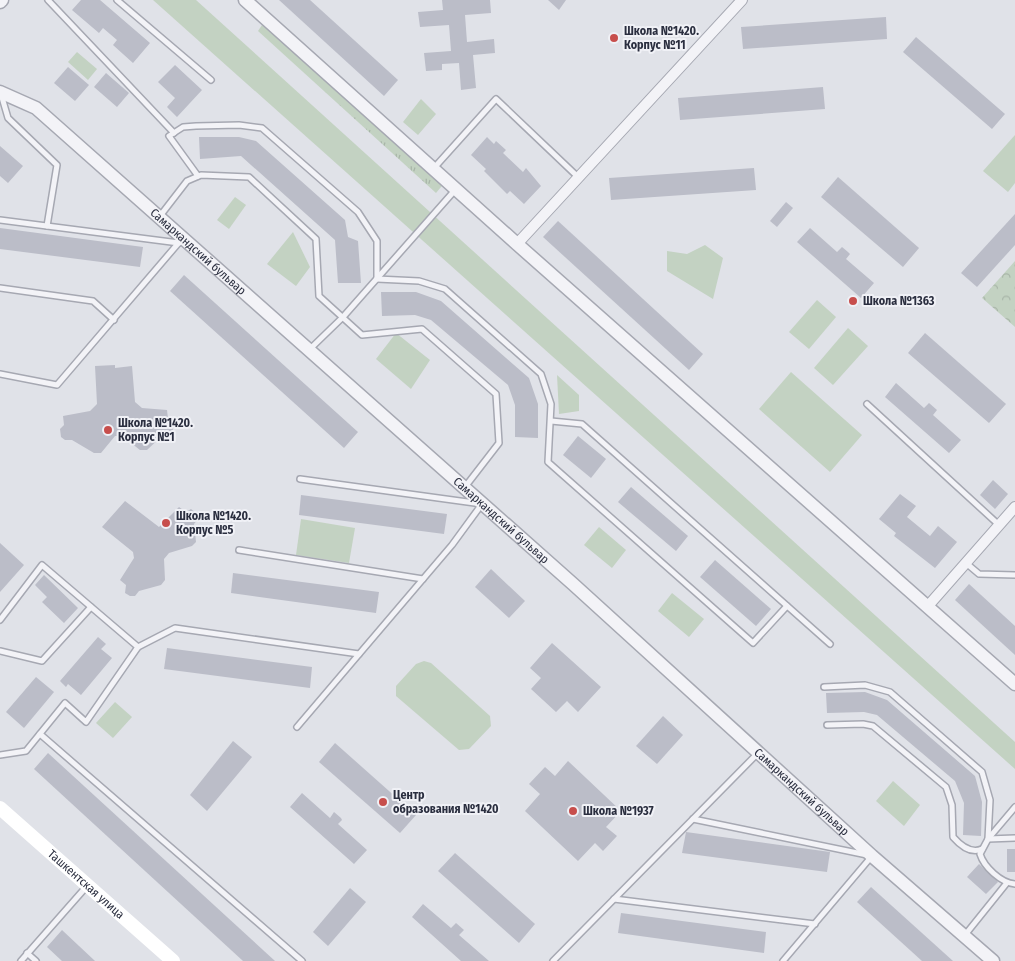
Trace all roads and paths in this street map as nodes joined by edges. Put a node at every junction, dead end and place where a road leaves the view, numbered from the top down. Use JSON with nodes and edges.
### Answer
{"nodes":[{"id":1,"x":48,"y":0,"type":"edge"},
{"id":2,"x":117,"y":0,"type":"edge"},
{"id":3,"x":245,"y":0,"type":"edge"},
{"id":4,"x":742,"y":0,"type":"edge"},
{"id":5,"x":211,"y":80,"type":"dead end"},
{"id":6,"x":0,"y":93,"type":"edge"},
{"id":7,"x":174,"y":133,"type":"junction"},
{"id":8,"x":434,"y":169,"type":"junction"},
{"id":9,"x":198,"y":176,"type":"junction"},
{"id":10,"x":578,"y":178,"type":"junction"},
{"id":11,"x":456,"y":189,"type":"junction"},
{"id":12,"x":158,"y":218,"type":"junction"},
{"id":13,"x":0,"y":220,"type":"edge"},
{"id":14,"x":48,"y":226,"type":"junction"},
{"id":15,"x":180,"y":241,"type":"junction"},
{"id":16,"x":517,"y":244,"type":"junction"},
{"id":17,"x":377,"y":279,"type":"junction"},
{"id":18,"x":0,"y":288,"type":"edge"},
{"id":19,"x":343,"y":318,"type":"junction"},
{"id":20,"x":114,"y":320,"type":"junction"},
{"id":21,"x":308,"y":350,"type":"junction"},
{"id":22,"x":0,"y":374,"type":"edge"},
{"id":23,"x":867,"y":404,"type":"dead end"},
{"id":24,"x":551,"y":421,"type":"junction"},
{"id":25,"x":300,"y":479,"type":"dead end"},
{"id":26,"x":464,"y":488,"type":"junction"},
{"id":27,"x":482,"y":504,"type":"junction"},
{"id":28,"x":1015,"y":507,"type":"edge"},
{"id":29,"x":1000,"y":525,"type":"junction"},
{"id":30,"x":239,"y":550,"type":"dead end"},
{"id":31,"x":966,"y":563,"type":"junction"},
{"id":32,"x":1015,"y":575,"type":"edge"},
{"id":33,"x":423,"y":579,"type":"junction"},
{"id":34,"x":787,"y":606,"type":"junction"},
{"id":35,"x":928,"y":606,"type":"junction"},
{"id":36,"x":91,"y":607,"type":"junction"},
{"id":37,"x":0,"y":620,"type":"edge"},
{"id":38,"x":830,"y":644,"type":"dead end"},
{"id":39,"x":138,"y":647,"type":"junction"},
{"id":40,"x":0,"y":651,"type":"edge"},
{"id":41,"x":359,"y":654,"type":"junction"},
{"id":42,"x":1015,"y":684,"type":"edge"},
{"id":43,"x":824,"y":687,"type":"dead end"},
{"id":44,"x":827,"y":725,"type":"dead end"},
{"id":45,"x":297,"y":727,"type":"dead end"},
{"id":46,"x":40,"y":734,"type":"junction"},
{"id":47,"x":759,"y":752,"type":"junction"},
{"id":48,"x":0,"y":755,"type":"edge"},
{"id":49,"x":1015,"y":807,"type":"edge"},
{"id":50,"x":0,"y":808,"type":"edge"},
{"id":51,"x":693,"y":819,"type":"junction"},
{"id":52,"x":1015,"y":838,"type":"edge"},
{"id":53,"x":988,"y":839,"type":"junction"},
{"id":54,"x":982,"y":849,"type":"junction"},
{"id":55,"x":872,"y":856,"type":"junction"},
{"id":56,"x":1006,"y":884,"type":"junction"},
{"id":57,"x":1015,"y":884,"type":"edge"},
{"id":58,"x":87,"y":885,"type":"junction"},
{"id":59,"x":614,"y":899,"type":"junction"},
{"id":60,"x":815,"y":924,"type":"junction"},
{"id":61,"x":966,"y":935,"type":"junction"},
{"id":62,"x":27,"y":953,"type":"junction"},
{"id":63,"x":20,"y":961,"type":"edge"},
{"id":64,"x":36,"y":961,"type":"edge"},
{"id":65,"x":172,"y":961,"type":"edge"},
{"id":66,"x":302,"y":961,"type":"edge"},
{"id":67,"x":553,"y":961,"type":"edge"},
{"id":68,"x":783,"y":961,"type":"edge"},
{"id":69,"x":994,"y":961,"type":"edge"}],
"edges":[{"from":1,"to":7,"type":"lane"},
{"from":2,"to":5,"type":"lane"},
{"from":3,"to":8,"type":"street"},
{"from":4,"to":10,"type":"street"},
{"from":6,"to":12,"type":"street","name":"Самаркандский бульвар"},
{"from":6,"to":14,"type":"lane"},
{"from":7,"to":9,"type":"lane"},
{"from":7,"to":17,"type":"lane"},
{"from":8,"to":10,"type":"lane"},
{"from":8,"to":11,"type":"street"},
{"from":9,"to":12,"type":"lane"},
{"from":9,"to":19,"type":"lane"},
{"from":10,"to":16,"type":"street"},
{"from":11,"to":16,"type":"street"},
{"from":11,"to":17,"type":"lane"},
{"from":12,"to":15,"type":"street","name":"Самаркандский бульвар"},
{"from":13,"to":14,"type":"lane"},
{"from":14,"to":15,"type":"lane"},
{"from":15,"to":20,"type":"lane"},
{"from":15,"to":21,"type":"street","name":"Самаркандский бульвар"},
{"from":16,"to":35,"type":"street"},
{"from":17,"to":19,"type":"lane"},
{"from":17,"to":24,"type":"lane"},
{"from":18,"to":20,"type":"lane"},
{"from":19,"to":21,"type":"lane"},
{"from":19,"to":26,"type":"lane"},
{"from":20,"to":22,"type":"lane"},
{"from":21,"to":26,"type":"street","name":"Самаркандский бульвар"},
{"from":23,"to":29,"type":"lane"},
{"from":24,"to":34,"type":"lane"},
{"from":24,"to":34,"type":"lane"},
{"from":25,"to":27,"type":"lane"},
{"from":26,"to":27,"type":"street","name":"Самаркандский бульвар"},
{"from":27,"to":33,"type":"lane"},
{"from":27,"to":47,"type":"street","name":"Самаркандский бульвар"},
{"from":28,"to":29,"type":"street"},
{"from":29,"to":31,"type":"street"},
{"from":30,"to":33,"type":"lane"},
{"from":31,"to":32,"type":"lane"},
{"from":31,"to":35,"type":"street"},
{"from":33,"to":41,"type":"lane"},
{"from":34,"to":38,"type":"lane"},
{"from":35,"to":42,"type":"street"},
{"from":36,"to":37,"type":"lane"},
{"from":36,"to":39,"type":"lane"},
{"from":36,"to":40,"type":"lane"},
{"from":39,"to":41,"type":"lane"},
{"from":39,"to":46,"type":"lane"},
{"from":41,"to":45,"type":"lane"},
{"from":43,"to":53,"type":"lane"},
{"from":44,"to":54,"type":"lane"},
{"from":46,"to":48,"type":"lane"},
{"from":46,"to":66,"type":"lane"},
{"from":47,"to":51,"type":"lane"},
{"from":47,"to":55,"type":"street","name":"Самаркандский бульвар"},
{"from":49,"to":53,"type":"lane"},
{"from":50,"to":58,"type":"main road","name":"Ташкентская улица"},
{"from":51,"to":55,"type":"lane"},
{"from":51,"to":59,"type":"lane"},
{"from":52,"to":53,"type":"lane"},
{"from":53,"to":54,"type":"lane"},
{"from":54,"to":56,"type":"lane"},
{"from":55,"to":60,"type":"lane"},
{"from":55,"to":61,"type":"street","name":"Самаркандский бульвар"},
{"from":56,"to":57,"type":"lane"},
{"from":56,"to":61,"type":"lane"},
{"from":58,"to":62,"type":"lane"},
{"from":58,"to":65,"type":"main road","name":"Ташкентская улица"},
{"from":59,"to":60,"type":"lane"},
{"from":59,"to":67,"type":"lane"},
{"from":60,"to":68,"type":"lane"},
{"from":61,"to":69,"type":"street","name":"Самаркандский бульвар"},
{"from":62,"to":63,"type":"lane"},
{"from":62,"to":64,"type":"lane"}]}
